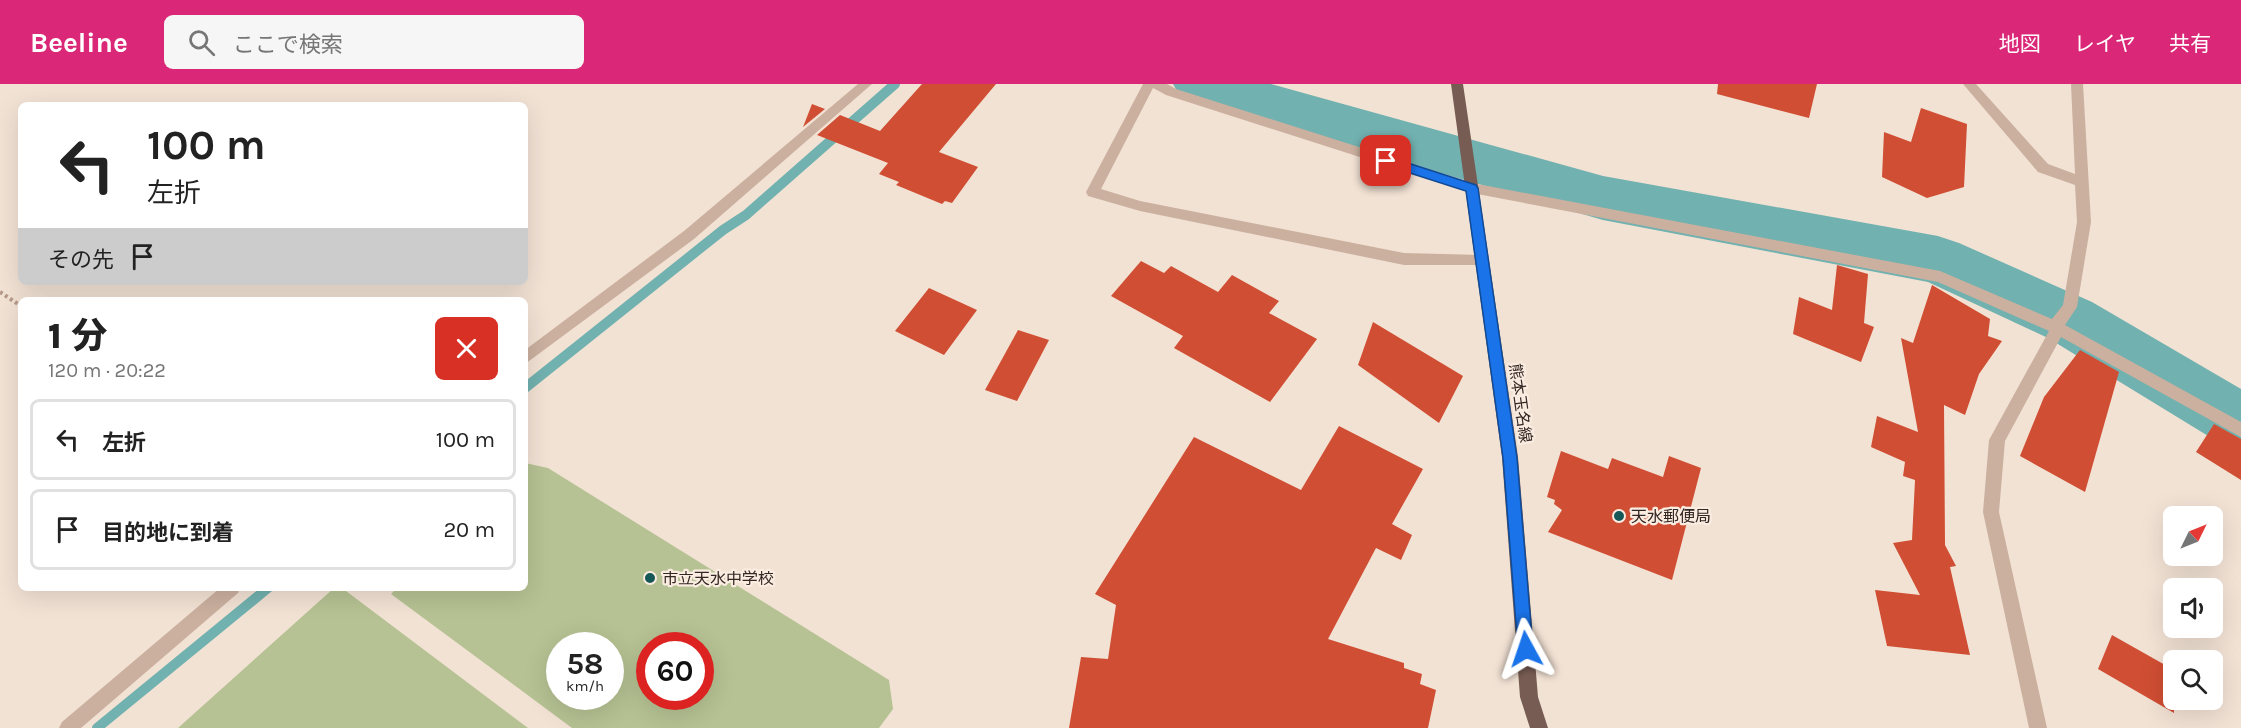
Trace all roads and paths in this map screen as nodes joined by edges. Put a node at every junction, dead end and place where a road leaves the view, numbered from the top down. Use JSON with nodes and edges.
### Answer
{"nodes":[{"id":1,"x":866,"y":84,"type":"edge"},
{"id":2,"x":1149,"y":84,"type":"edge"},
{"id":3,"x":1157,"y":84,"type":"edge"},
{"id":4,"x":1457,"y":84,"type":"edge"},
{"id":5,"x":1969,"y":84,"type":"edge"},
{"id":6,"x":2077,"y":84,"type":"edge"},
{"id":7,"x":2082,"y":182,"type":"junction"},
{"id":8,"x":1472,"y":188,"type":"junction"},
{"id":9,"x":1482,"y":261,"type":"junction"},
{"id":10,"x":0,"y":292,"type":"edge"},
{"id":11,"x":18,"y":304,"type":"edge"},
{"id":12,"x":2058,"y":325,"type":"junction"},
{"id":13,"x":528,"y":356,"type":"edge"},
{"id":14,"x":2241,"y":430,"type":"edge"},
{"id":15,"x":228,"y":591,"type":"edge"},
{"id":16,"x":68,"y":728,"type":"edge"},
{"id":17,"x":1539,"y":728,"type":"edge"},
{"id":18,"x":2038,"y":728,"type":"edge"}],
"edges":[{"from":1,"to":13,"type":"street"},
{"from":2,"to":9,"type":"street"},
{"from":3,"to":8,"type":"street"},
{"from":4,"to":8,"type":"main road","name":"熊本玉名線"},
{"from":5,"to":7,"type":"street"},
{"from":6,"to":7,"type":"street"},
{"from":7,"to":12,"type":"street"},
{"from":8,"to":9,"type":"main road","name":"熊本玉名線"},
{"from":8,"to":12,"type":"street"},
{"from":9,"to":17,"type":"main road","name":"熊本玉名線"},
{"from":10,"to":11,"type":"path"},
{"from":12,"to":14,"type":"street"},
{"from":12,"to":18,"type":"street"},
{"from":15,"to":16,"type":"street"}]}
